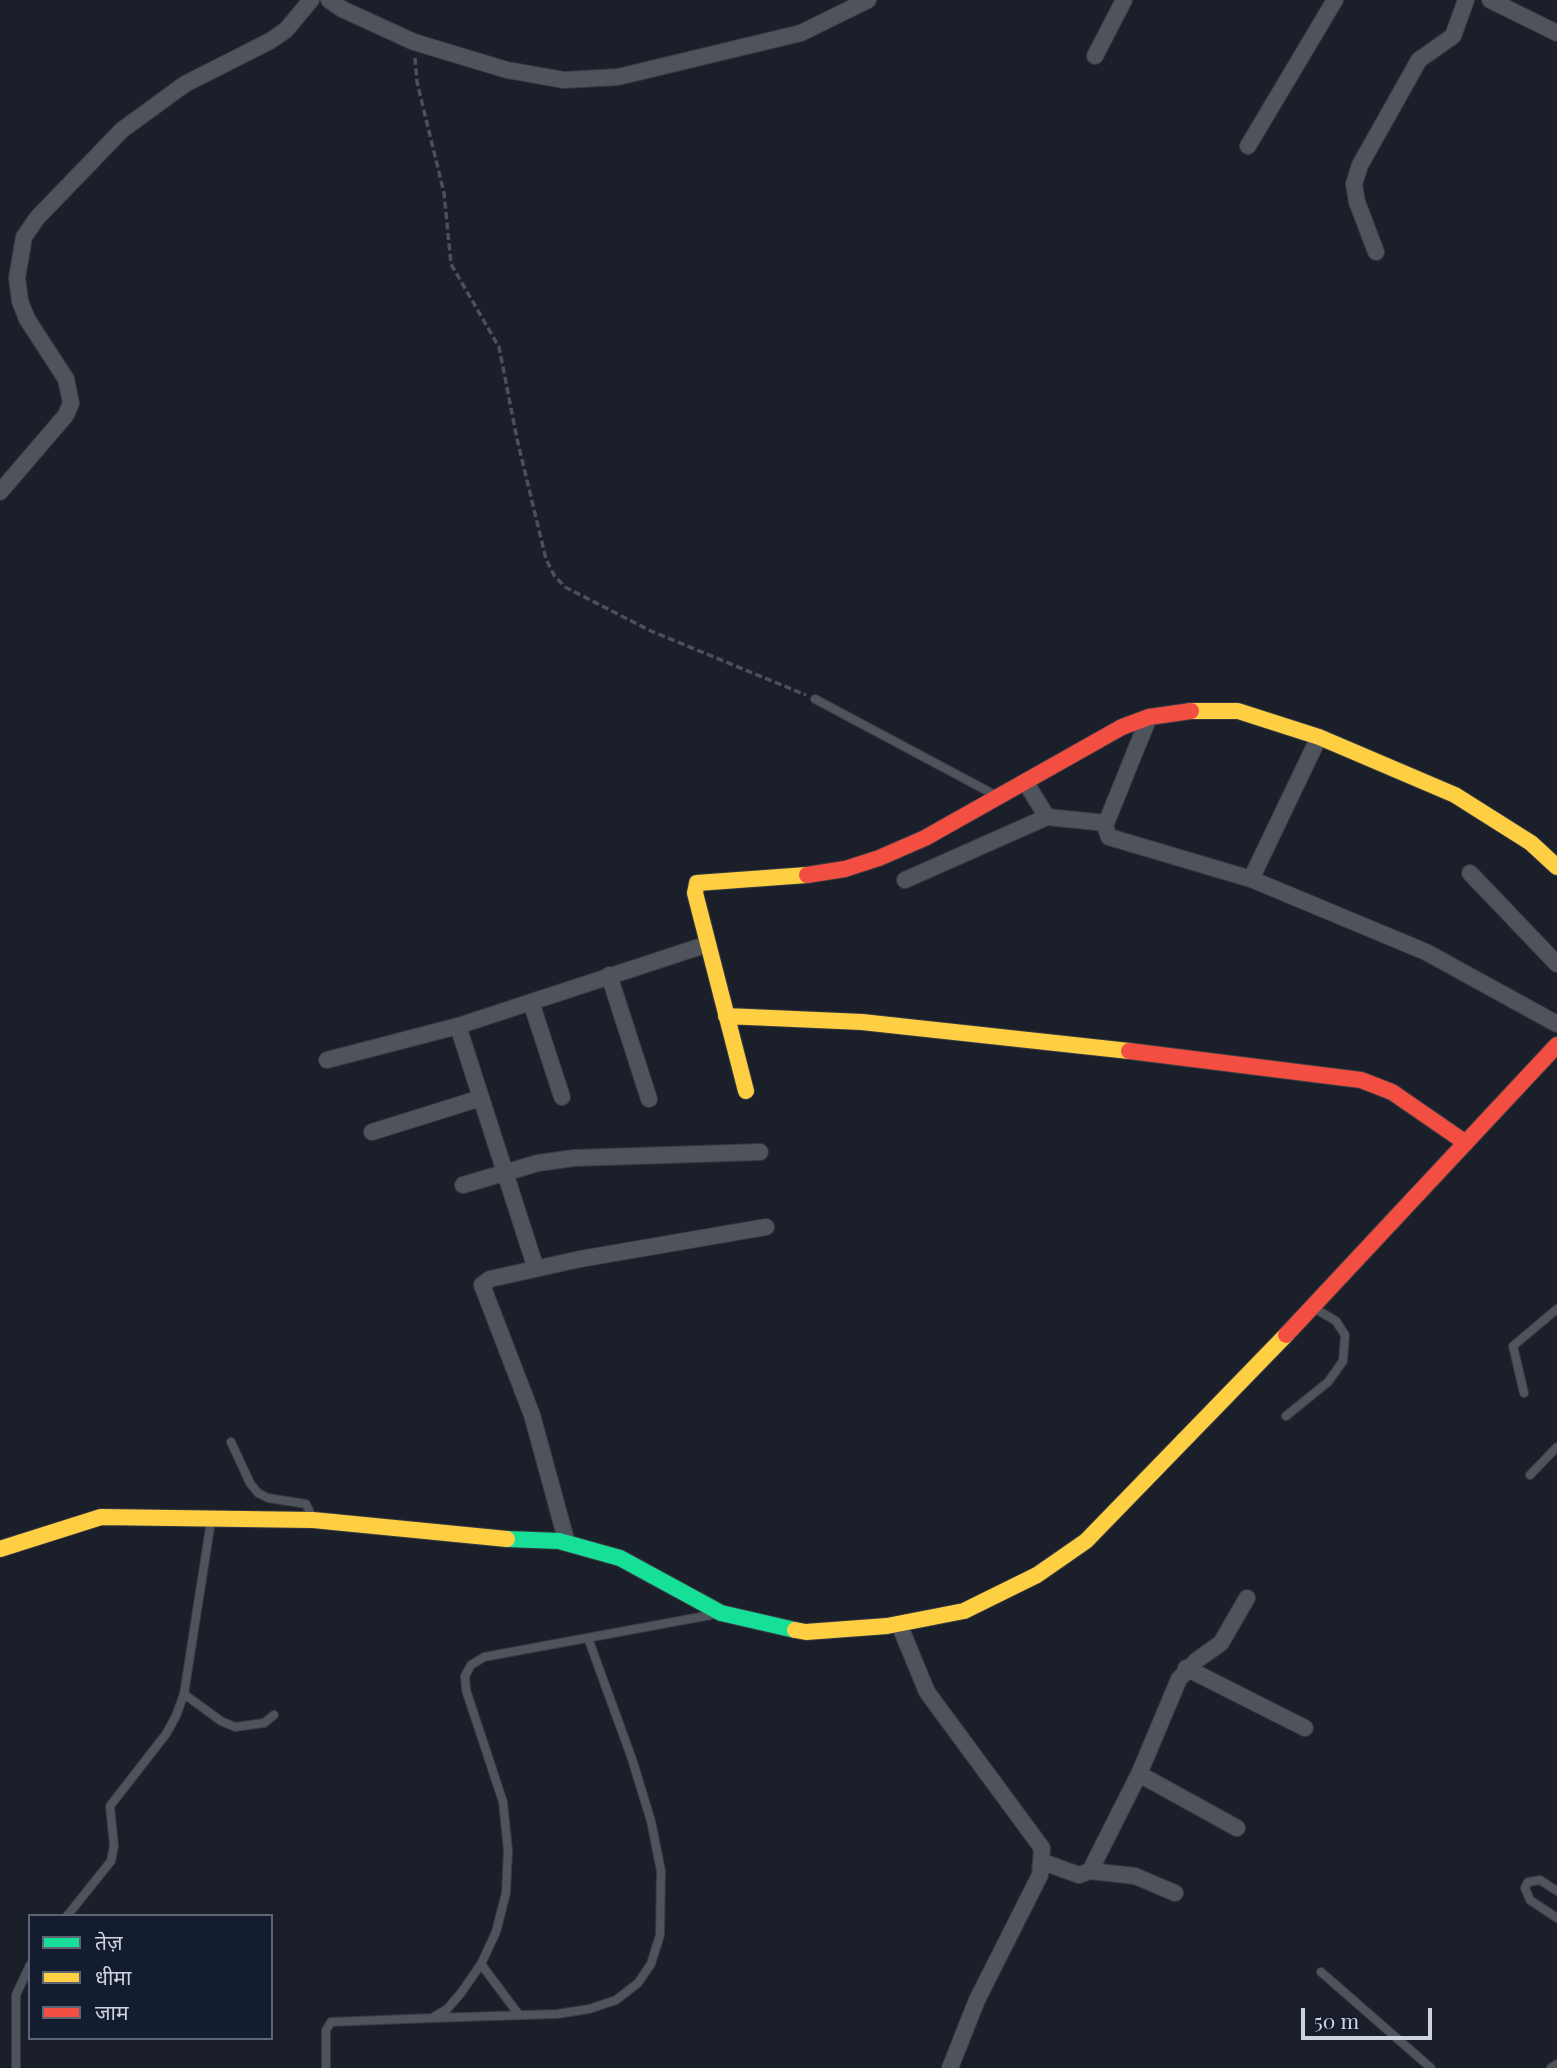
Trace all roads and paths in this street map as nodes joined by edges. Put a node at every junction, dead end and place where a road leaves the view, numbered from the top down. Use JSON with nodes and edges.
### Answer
{"nodes":[{"id":1,"x":311,"y":0,"type":"edge"},
{"id":2,"x":329,"y":0,"type":"edge"},
{"id":3,"x":868,"y":0,"type":"edge"},
{"id":4,"x":1124,"y":0,"type":"edge"},
{"id":5,"x":1335,"y":0,"type":"edge"},
{"id":6,"x":1466,"y":0,"type":"edge"},
{"id":7,"x":1490,"y":0,"type":"edge"},
{"id":8,"x":1557,"y":33,"type":"edge"},
{"id":9,"x":414,"y":42,"type":"junction"},
{"id":10,"x":1094,"y":55,"type":"dead end"},
{"id":11,"x":1248,"y":146,"type":"dead end"},
{"id":12,"x":1376,"y":252,"type":"dead end"},
{"id":13,"x":0,"y":492,"type":"edge"},
{"id":14,"x":815,"y":699,"type":"joint"},
{"id":15,"x":1149,"y":717,"type":"junction"},
{"id":16,"x":1319,"y":737,"type":"junction"},
{"id":17,"x":1026,"y":783,"type":"junction"},
{"id":18,"x":999,"y":798,"type":"junction"},
{"id":19,"x":1047,"y":817,"type":"junction"},
{"id":20,"x":1106,"y":823,"type":"junction"},
{"id":21,"x":1557,"y":867,"type":"edge"},
{"id":22,"x":1470,"y":873,"type":"dead end"},
{"id":23,"x":905,"y":880,"type":"dead end"},
{"id":24,"x":1251,"y":880,"type":"junction"},
{"id":25,"x":708,"y":944,"type":"junction"},
{"id":26,"x":1557,"y":964,"type":"edge"},
{"id":27,"x":609,"y":975,"type":"junction"},
{"id":28,"x":531,"y":1002,"type":"junction"},
{"id":29,"x":726,"y":1016,"type":"junction"},
{"id":30,"x":1557,"y":1024,"type":"edge"},
{"id":31,"x":458,"y":1027,"type":"junction"},
{"id":32,"x":1557,"y":1045,"type":"edge"},
{"id":33,"x":327,"y":1060,"type":"dead end"},
{"id":34,"x":746,"y":1091,"type":"dead end"},
{"id":35,"x":562,"y":1097,"type":"dead end"},
{"id":36,"x":481,"y":1098,"type":"junction"},
{"id":37,"x":649,"y":1099,"type":"dead end"},
{"id":38,"x":372,"y":1132,"type":"dead end"},
{"id":39,"x":1466,"y":1143,"type":"junction"},
{"id":40,"x":760,"y":1152,"type":"dead end"},
{"id":41,"x":504,"y":1172,"type":"junction"},
{"id":42,"x":463,"y":1185,"type":"dead end"},
{"id":43,"x":766,"y":1227,"type":"dead end"},
{"id":44,"x":536,"y":1269,"type":"junction"},
{"id":45,"x":1311,"y":1307,"type":"junction"},
{"id":46,"x":1557,"y":1309,"type":"edge"},
{"id":47,"x":1524,"y":1393,"type":"dead end"},
{"id":48,"x":1286,"y":1416,"type":"dead end"},
{"id":49,"x":231,"y":1442,"type":"dead end"},
{"id":50,"x":1557,"y":1447,"type":"edge"},
{"id":51,"x":1530,"y":1475,"type":"dead end"},
{"id":52,"x":212,"y":1518,"type":"junction"},
{"id":53,"x":313,"y":1520,"type":"junction"},
{"id":54,"x":568,"y":1543,"type":"junction"},
{"id":55,"x":0,"y":1549,"type":"edge"},
{"id":56,"x":1247,"y":1598,"type":"dead end"},
{"id":57,"x":721,"y":1613,"type":"junction"},
{"id":58,"x":899,"y":1624,"type":"junction"},
{"id":59,"x":588,"y":1638,"type":"junction"},
{"id":60,"x":1186,"y":1668,"type":"junction"},
{"id":61,"x":184,"y":1694,"type":"junction"},
{"id":62,"x":274,"y":1715,"type":"dead end"},
{"id":63,"x":1305,"y":1728,"type":"dead end"},
{"id":64,"x":1139,"y":1774,"type":"junction"},
{"id":65,"x":1237,"y":1828,"type":"dead end"},
{"id":66,"x":1043,"y":1862,"type":"junction"},
{"id":67,"x":1090,"y":1871,"type":"junction"},
{"id":68,"x":1557,"y":1891,"type":"edge"},
{"id":69,"x":1175,"y":1893,"type":"dead end"},
{"id":70,"x":69,"y":1914,"type":"edge"},
{"id":71,"x":1557,"y":1918,"type":"edge"},
{"id":72,"x":481,"y":1964,"type":"junction"},
{"id":73,"x":28,"y":1969,"type":"edge"},
{"id":74,"x":1321,"y":1972,"type":"dead end"},
{"id":75,"x":519,"y":2015,"type":"junction"},
{"id":76,"x":432,"y":2018,"type":"junction"},
{"id":77,"x":1557,"y":2064,"type":"edge"},
{"id":78,"x":16,"y":2068,"type":"edge"},
{"id":79,"x":326,"y":2068,"type":"edge"},
{"id":80,"x":950,"y":2068,"type":"edge"},
{"id":81,"x":1431,"y":2068,"type":"edge"},
{"id":82,"x":1551,"y":2068,"type":"edge"}],
"edges":[{"from":1,"to":13,"type":"street"},
{"from":2,"to":9,"type":"street"},
{"from":3,"to":9,"type":"street"},
{"from":4,"to":10,"type":"street"},
{"from":5,"to":11,"type":"street"},
{"from":6,"to":12,"type":"street"},
{"from":7,"to":8,"type":"street"},
{"from":9,"to":14,"type":"path"},
{"from":14,"to":18,"type":"lane"},
{"from":15,"to":16,"type":"street"},
{"from":15,"to":17,"type":"street"},
{"from":15,"to":20,"type":"street"},
{"from":16,"to":21,"type":"street"},
{"from":16,"to":24,"type":"street"},
{"from":17,"to":18,"type":"street"},
{"from":17,"to":19,"type":"street"},
{"from":18,"to":25,"type":"street"},
{"from":19,"to":20,"type":"street"},
{"from":19,"to":23,"type":"street"},
{"from":20,"to":24,"type":"street"},
{"from":22,"to":26,"type":"street"},
{"from":24,"to":30,"type":"street"},
{"from":25,"to":27,"type":"street"},
{"from":25,"to":29,"type":"street"},
{"from":27,"to":28,"type":"street"},
{"from":27,"to":37,"type":"street"},
{"from":28,"to":31,"type":"street"},
{"from":28,"to":35,"type":"street"},
{"from":29,"to":34,"type":"street"},
{"from":29,"to":39,"type":"street"},
{"from":31,"to":33,"type":"street"},
{"from":31,"to":36,"type":"street"},
{"from":32,"to":39,"type":"street"},
{"from":36,"to":38,"type":"street"},
{"from":36,"to":41,"type":"street"},
{"from":39,"to":45,"type":"street"},
{"from":40,"to":41,"type":"street"},
{"from":41,"to":42,"type":"street"},
{"from":41,"to":44,"type":"street"},
{"from":43,"to":44,"type":"street"},
{"from":44,"to":54,"type":"street"},
{"from":45,"to":48,"type":"lane"},
{"from":45,"to":58,"type":"street"},
{"from":46,"to":47,"type":"lane"},
{"from":49,"to":53,"type":"lane"},
{"from":50,"to":51,"type":"lane"},
{"from":52,"to":53,"type":"street"},
{"from":52,"to":55,"type":"street"},
{"from":52,"to":61,"type":"lane"},
{"from":53,"to":54,"type":"street"},
{"from":54,"to":57,"type":"street"},
{"from":56,"to":60,"type":"street"},
{"from":57,"to":58,"type":"street"},
{"from":57,"to":59,"type":"lane"},
{"from":58,"to":66,"type":"street"},
{"from":59,"to":72,"type":"lane"},
{"from":59,"to":75,"type":"lane"},
{"from":60,"to":63,"type":"street"},
{"from":60,"to":64,"type":"street"},
{"from":61,"to":62,"type":"lane"},
{"from":61,"to":70,"type":"lane"},
{"from":64,"to":65,"type":"street"},
{"from":64,"to":67,"type":"street"},
{"from":66,"to":67,"type":"street"},
{"from":66,"to":80,"type":"street"},
{"from":67,"to":69,"type":"street"},
{"from":68,"to":71,"type":"lane"},
{"from":72,"to":75,"type":"lane"},
{"from":72,"to":76,"type":"lane"},
{"from":73,"to":78,"type":"lane"},
{"from":74,"to":81,"type":"lane"},
{"from":75,"to":76,"type":"lane"},
{"from":76,"to":79,"type":"lane"},
{"from":77,"to":82,"type":"lane"}]}
